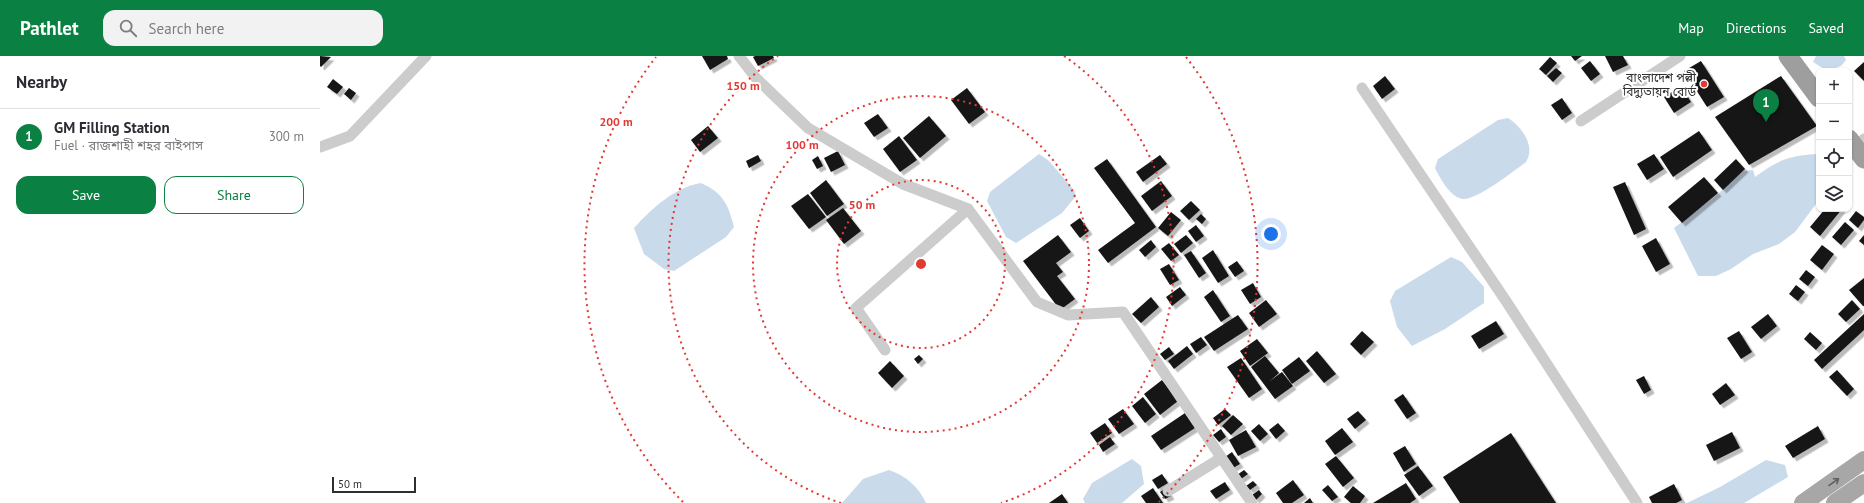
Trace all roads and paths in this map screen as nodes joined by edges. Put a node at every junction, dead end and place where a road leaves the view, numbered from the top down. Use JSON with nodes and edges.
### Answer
{"nodes":[{"id":1,"x":426,"y":56,"type":"edge"},
{"id":2,"x":739,"y":56,"type":"edge"},
{"id":3,"x":1680,"y":56,"type":"edge"},
{"id":4,"x":1788,"y":56,"type":"edge"},
{"id":5,"x":1362,"y":88,"type":"dead end"},
{"id":6,"x":1816,"y":94,"type":"edge"},
{"id":7,"x":1581,"y":121,"type":"dead end"},
{"id":8,"x":320,"y":147,"type":"edge"},
{"id":9,"x":968,"y":209,"type":"junction"},
{"id":10,"x":886,"y":350,"type":"dead end"},
{"id":11,"x":1221,"y":458,"type":"junction"},
{"id":12,"x":1864,"y":460,"type":"edge"},
{"id":13,"x":1864,"y":483,"type":"edge"},
{"id":14,"x":1168,"y":491,"type":"dead end"},
{"id":15,"x":1252,"y":503,"type":"edge"},
{"id":16,"x":1637,"y":503,"type":"edge"},
{"id":17,"x":1804,"y":503,"type":"edge"},
{"id":18,"x":1835,"y":503,"type":"edge"}],
"edges":[{"from":1,"to":8,"type":"street"},
{"from":2,"to":9,"type":"street"},
{"from":3,"to":7,"type":"street"},
{"from":4,"to":6,"type":"highway"},
{"from":5,"to":16,"type":"street"},
{"from":9,"to":10,"type":"street"},
{"from":9,"to":11,"type":"street"},
{"from":11,"to":14,"type":"street"},
{"from":11,"to":15,"type":"street"},
{"from":17,"to":12,"type":"main road","one_way":true},
{"from":13,"to":18,"type":"main road"}]}
